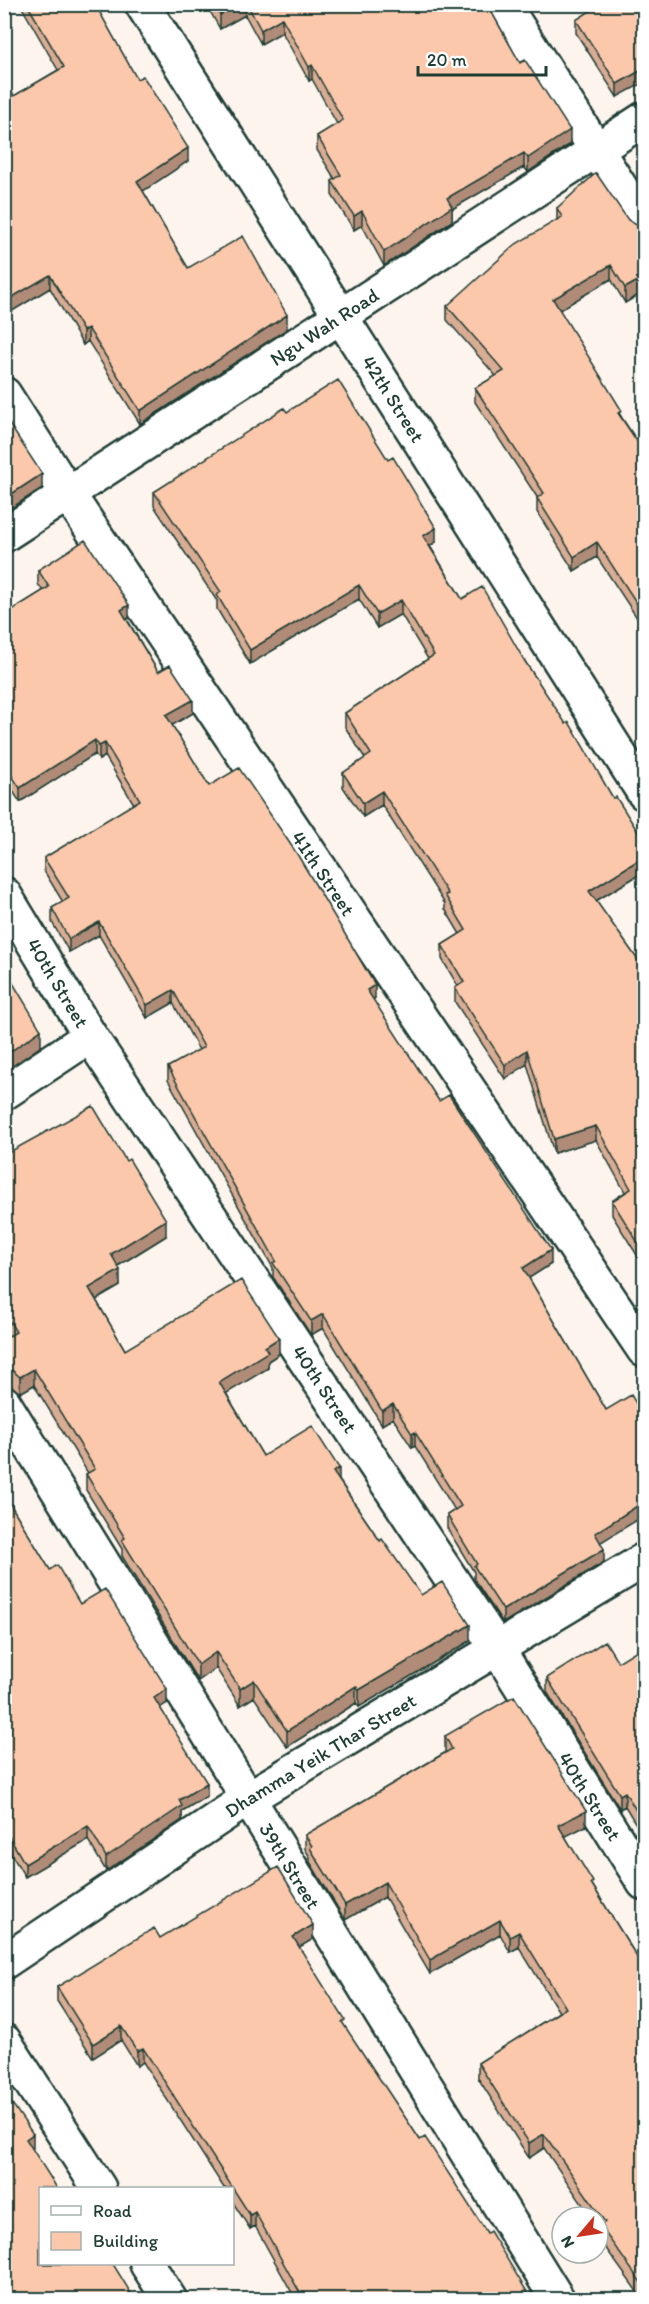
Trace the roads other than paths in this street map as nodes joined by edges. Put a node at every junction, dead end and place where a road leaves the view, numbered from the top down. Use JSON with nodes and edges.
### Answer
{"nodes":[{"id":1,"x":142,"y":4,"type":"edge"},
{"id":2,"x":503,"y":4,"type":"edge"},
{"id":3,"x":645,"y":119,"type":"edge"},
{"id":4,"x":597,"y":151,"type":"junction"},
{"id":5,"x":645,"y":224,"type":"edge"},
{"id":6,"x":340,"y":317,"type":"junction"},
{"id":7,"x":4,"y":394,"type":"edge"},
{"id":8,"x":68,"y":494,"type":"junction"},
{"id":9,"x":4,"y":535,"type":"edge"},
{"id":10,"x":645,"y":793,"type":"edge"},
{"id":11,"x":4,"y":894,"type":"edge"},
{"id":12,"x":90,"y":1036,"type":"junction"},
{"id":13,"x":4,"y":1093,"type":"edge"},
{"id":14,"x":645,"y":1350,"type":"edge"},
{"id":15,"x":4,"y":1403,"type":"edge"},
{"id":16,"x":645,"y":1560,"type":"edge"},
{"id":17,"x":497,"y":1648,"type":"junction"},
{"id":18,"x":247,"y":1799,"type":"junction"},
{"id":19,"x":645,"y":1883,"type":"edge"},
{"id":20,"x":4,"y":1962,"type":"edge"},
{"id":21,"x":4,"y":2041,"type":"edge"},
{"id":22,"x":98,"y":2187,"type":"edge"},
{"id":23,"x":148,"y":2265,"type":"edge"},
{"id":24,"x":170,"y":2300,"type":"edge"},
{"id":25,"x":558,"y":2300,"type":"edge"}],
"edges":[{"from":1,"to":6,"type":"street","name":"42th Street"},
{"from":2,"to":4,"type":"street"},
{"from":3,"to":4,"type":"street","name":"Ngu Wah Road"},
{"from":4,"to":5,"type":"street"},
{"from":4,"to":6,"type":"street","name":"Ngu Wah Road"},
{"from":6,"to":8,"type":"street","name":"Ngu Wah Road"},
{"from":6,"to":10,"type":"street","name":"42th Street"},
{"from":7,"to":8,"type":"street","name":"41th Street"},
{"from":8,"to":9,"type":"street","name":"Ngu Wah Road"},
{"from":8,"to":14,"type":"street","name":"41th Street"},
{"from":11,"to":12,"type":"street","name":"40th Street"},
{"from":12,"to":13,"type":"street"},
{"from":12,"to":17,"type":"street","name":"40th Street"},
{"from":15,"to":18,"type":"street","name":"39th Street"},
{"from":16,"to":17,"type":"street","name":"Dhamma Yeik Thar Street"},
{"from":17,"to":18,"type":"street","name":"Dhamma Yeik Thar Street"},
{"from":17,"to":19,"type":"street","name":"40th Street"},
{"from":18,"to":20,"type":"street","name":"Dhamma Yeik Thar Street"},
{"from":18,"to":25,"type":"street","name":"39th Street"},
{"from":21,"to":22,"type":"street"},
{"from":23,"to":24,"type":"street"}]}
